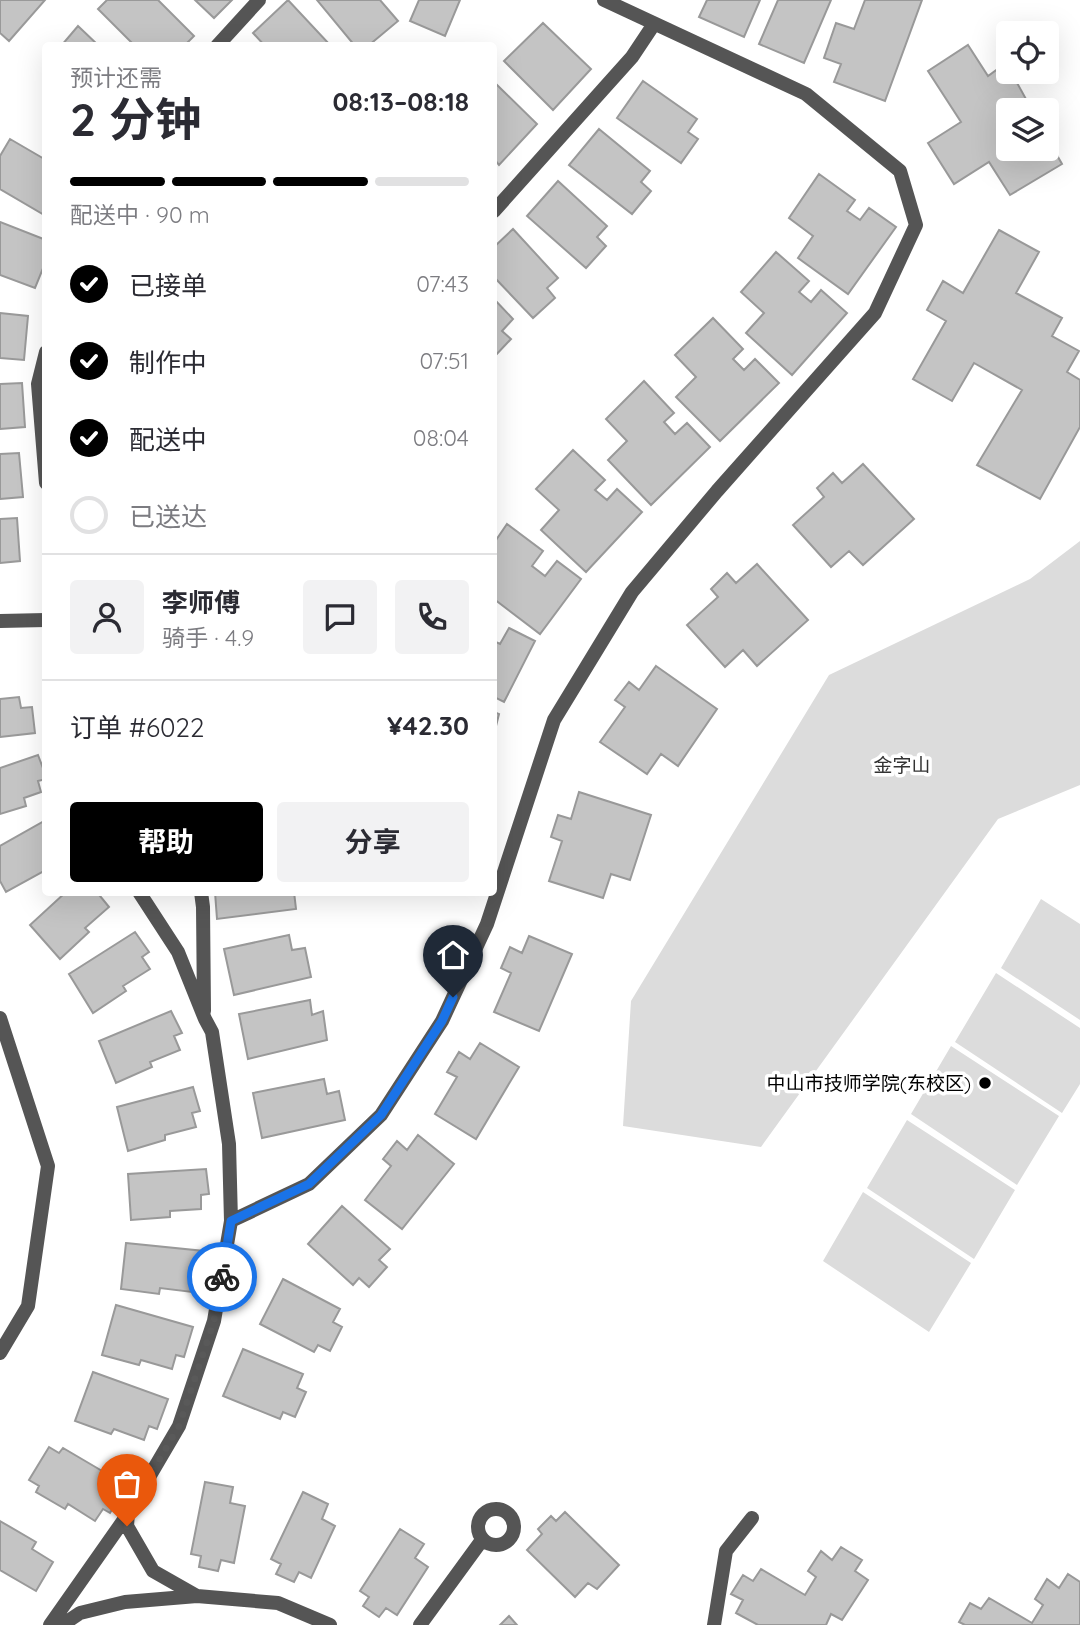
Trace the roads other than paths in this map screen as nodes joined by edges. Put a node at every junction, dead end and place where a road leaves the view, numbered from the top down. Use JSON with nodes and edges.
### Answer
{"nodes":[{"id":1,"x":259,"y":0,"type":"edge"},
{"id":2,"x":604,"y":0,"type":"edge"},
{"id":3,"x":654,"y":24,"type":"junction"},
{"id":4,"x":221,"y":42,"type":"edge"},
{"id":5,"x":497,"y":208,"type":"edge"},
{"id":6,"x":42,"y":368,"type":"edge"},
{"id":7,"x":42,"y":434,"type":"edge"},
{"id":8,"x":42,"y":620,"type":"edge"},
{"id":9,"x":0,"y":621,"type":"edge"},
{"id":10,"x":497,"y":894,"type":"edge"},
{"id":11,"x":142,"y":896,"type":"edge"},
{"id":12,"x":202,"y":896,"type":"edge"},
{"id":13,"x":496,"y":896,"type":"edge"},
{"id":14,"x":0,"y":1017,"type":"edge"},
{"id":15,"x":205,"y":1019,"type":"junction"},
{"id":16,"x":231,"y":1221,"type":"junction"},
{"id":17,"x":0,"y":1353,"type":"edge"},
{"id":18,"x":128,"y":1513,"type":"junction"},
{"id":19,"x":751,"y":1518,"type":"dead end"},
{"id":20,"x":482,"y":1540,"type":"dead end"},
{"id":21,"x":197,"y":1596,"type":"junction"},
{"id":22,"x":50,"y":1625,"type":"edge"},
{"id":23,"x":62,"y":1625,"type":"edge"},
{"id":24,"x":330,"y":1625,"type":"edge"},
{"id":25,"x":420,"y":1625,"type":"edge"},
{"id":26,"x":714,"y":1625,"type":"edge"}],
"edges":[{"from":1,"to":4,"type":"street"},
{"from":2,"to":3,"type":"street"},
{"from":3,"to":5,"type":"street"},
{"from":3,"to":10,"type":"street"},
{"from":6,"to":7,"type":"street"},
{"from":8,"to":9,"type":"street"},
{"from":11,"to":15,"type":"street"},
{"from":12,"to":15,"type":"street"},
{"from":13,"to":16,"type":"street"},
{"from":14,"to":17,"type":"street"},
{"from":15,"to":16,"type":"street"},
{"from":16,"to":18,"type":"street"},
{"from":18,"to":21,"type":"street"},
{"from":18,"to":22,"type":"street"},
{"from":19,"to":26,"type":"street"},
{"from":20,"to":25,"type":"street"},
{"from":21,"to":23,"type":"street"},
{"from":21,"to":24,"type":"street"}]}
